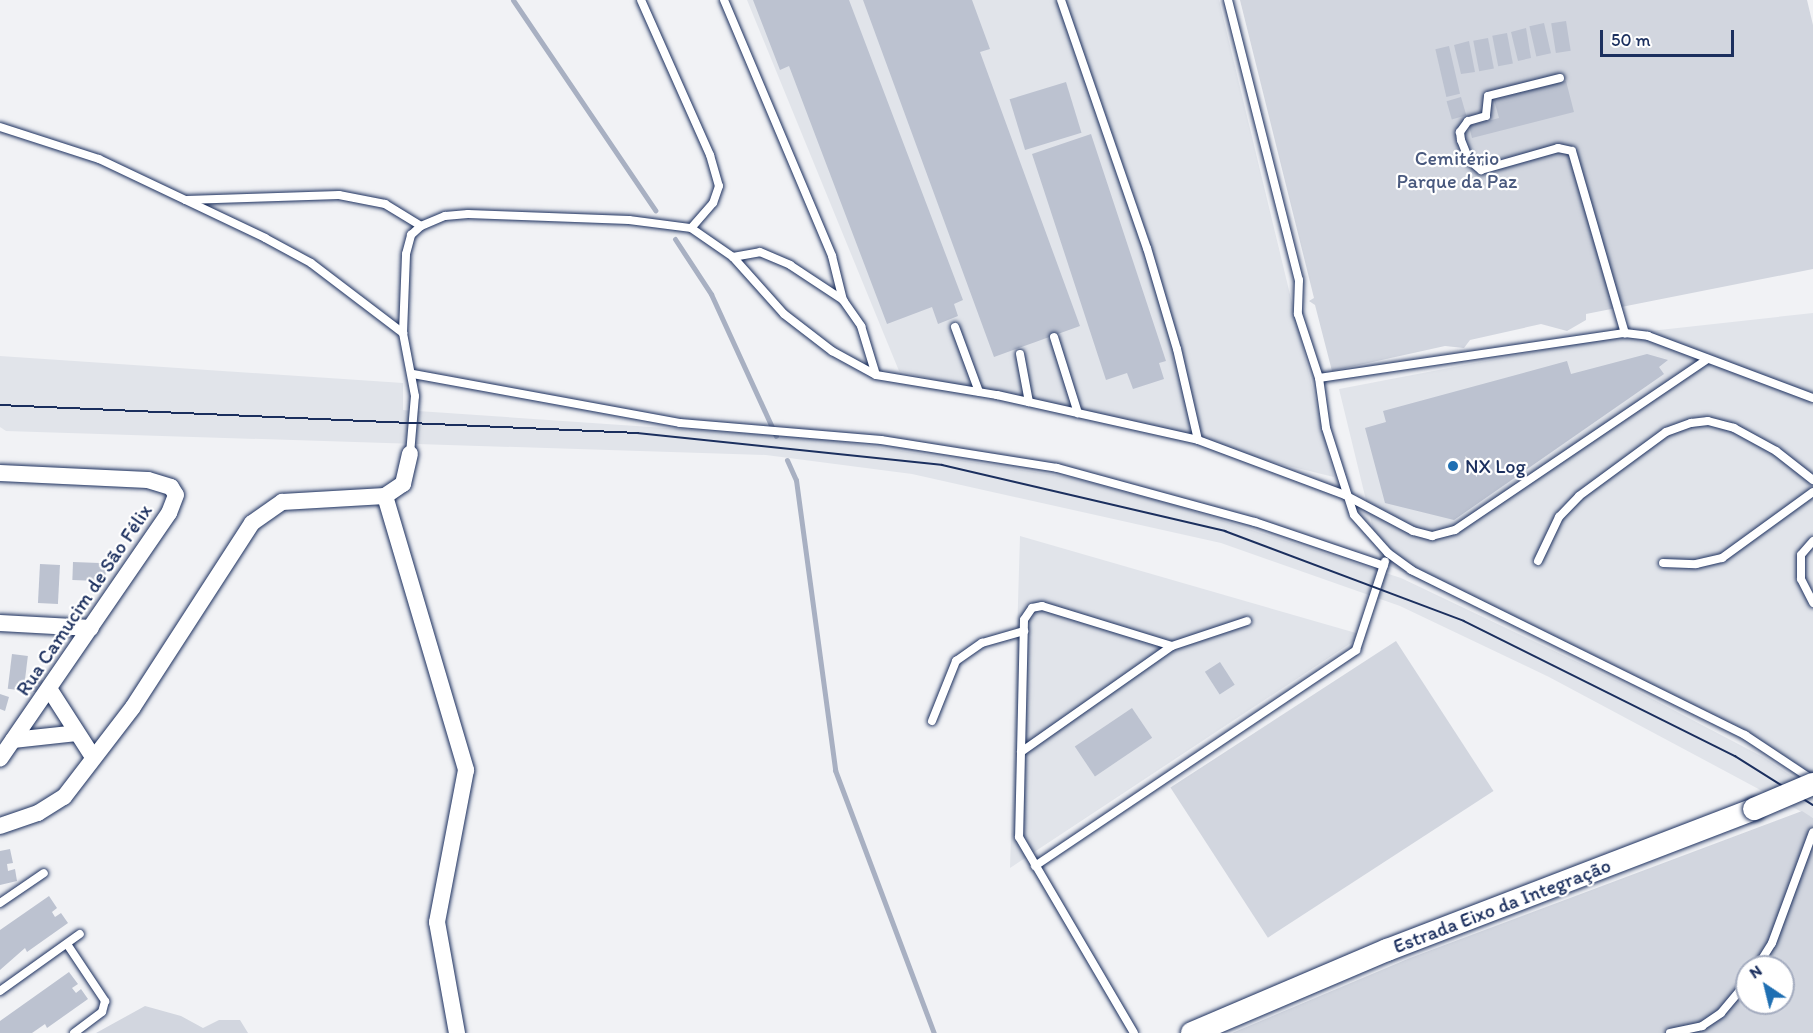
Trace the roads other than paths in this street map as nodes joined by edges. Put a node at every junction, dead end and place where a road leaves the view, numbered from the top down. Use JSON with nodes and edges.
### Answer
{"nodes":[{"id":1,"x":641,"y":0,"type":"edge"},
{"id":2,"x":724,"y":0,"type":"edge"},
{"id":3,"x":1060,"y":0,"type":"edge"},
{"id":4,"x":1228,"y":0,"type":"edge"},
{"id":5,"x":1560,"y":78,"type":"dead end"},
{"id":6,"x":0,"y":126,"type":"edge"},
{"id":7,"x":186,"y":200,"type":"junction"},
{"id":8,"x":422,"y":225,"type":"junction"},
{"id":9,"x":691,"y":228,"type":"junction"},
{"id":10,"x":733,"y":257,"type":"junction"},
{"id":11,"x":843,"y":300,"type":"junction"},
{"id":12,"x":955,"y":327,"type":"dead end"},
{"id":13,"x":403,"y":333,"type":"junction"},
{"id":14,"x":1625,"y":333,"type":"junction"},
{"id":15,"x":1054,"y":337,"type":"dead end"},
{"id":16,"x":1020,"y":354,"type":"dead end"},
{"id":17,"x":1708,"y":359,"type":"junction"},
{"id":18,"x":413,"y":374,"type":"junction"},
{"id":19,"x":876,"y":375,"type":"junction"},
{"id":20,"x":1319,"y":378,"type":"junction"},
{"id":21,"x":980,"y":392,"type":"junction"},
{"id":22,"x":1813,"y":398,"type":"edge"},
{"id":23,"x":1029,"y":402,"type":"junction"},
{"id":24,"x":1078,"y":413,"type":"junction"},
{"id":25,"x":1198,"y":440,"type":"junction"},
{"id":26,"x":410,"y":454,"type":"joint"},
{"id":27,"x":0,"y":473,"type":"edge"},
{"id":28,"x":1813,"y":480,"type":"edge"},
{"id":29,"x":1813,"y":492,"type":"edge"},
{"id":30,"x":1345,"y":495,"type":"junction"},
{"id":31,"x":385,"y":496,"type":"junction"},
{"id":32,"x":1813,"y":541,"type":"edge"},
{"id":33,"x":1388,"y":553,"type":"junction"},
{"id":34,"x":1538,"y":561,"type":"dead end"},
{"id":35,"x":1663,"y":562,"type":"dead end"},
{"id":36,"x":1384,"y":566,"type":"junction"},
{"id":37,"x":1813,"y":603,"type":"edge"},
{"id":38,"x":1247,"y":621,"type":"dead end"},
{"id":39,"x":0,"y":623,"type":"edge"},
{"id":40,"x":91,"y":628,"type":"junction"},
{"id":41,"x":1023,"y":631,"type":"junction"},
{"id":42,"x":1172,"y":646,"type":"junction"},
{"id":43,"x":50,"y":690,"type":"junction"},
{"id":44,"x":932,"y":721,"type":"dead end"},
{"id":45,"x":78,"y":733,"type":"junction"},
{"id":46,"x":13,"y":740,"type":"junction"},
{"id":47,"x":1021,"y":752,"type":"junction"},
{"id":48,"x":1,"y":756,"type":"edge"},
{"id":49,"x":93,"y":757,"type":"junction"},
{"id":50,"x":1813,"y":782,"type":"edge"},
{"id":51,"x":0,"y":826,"type":"edge"},
{"id":52,"x":1813,"y":832,"type":"edge"},
{"id":53,"x":1035,"y":866,"type":"junction"},
{"id":54,"x":44,"y":873,"type":"dead end"},
{"id":55,"x":0,"y":903,"type":"edge"},
{"id":56,"x":80,"y":934,"type":"dead end"},
{"id":57,"x":67,"y":944,"type":"junction"},
{"id":58,"x":1765,"y":955,"type":"edge"},
{"id":59,"x":0,"y":991,"type":"edge"},
{"id":60,"x":1735,"y":996,"type":"edge"},
{"id":61,"x":74,"y":1033,"type":"edge"},
{"id":62,"x":457,"y":1033,"type":"edge"},
{"id":63,"x":1134,"y":1033,"type":"edge"},
{"id":64,"x":1192,"y":1033,"type":"edge"},
{"id":65,"x":1670,"y":1033,"type":"edge"}],
"edges":[{"from":1,"to":9,"type":"lane"},
{"from":2,"to":11,"type":"lane"},
{"from":3,"to":25,"type":"lane"},
{"from":4,"to":20,"type":"lane"},
{"from":5,"to":14,"type":"lane"},
{"from":6,"to":7,"type":"lane"},
{"from":7,"to":8,"type":"lane"},
{"from":7,"to":13,"type":"lane"},
{"from":8,"to":9,"type":"lane"},
{"from":8,"to":13,"type":"lane"},
{"from":9,"to":10,"type":"lane"},
{"from":10,"to":11,"type":"lane"},
{"from":10,"to":19,"type":"lane"},
{"from":11,"to":19,"type":"lane"},
{"from":12,"to":21,"type":"lane"},
{"from":13,"to":18,"type":"lane"},
{"from":14,"to":17,"type":"lane"},
{"from":14,"to":20,"type":"lane"},
{"from":15,"to":24,"type":"lane"},
{"from":16,"to":23,"type":"lane"},
{"from":17,"to":22,"type":"lane"},
{"from":17,"to":30,"type":"lane"},
{"from":18,"to":26,"type":"lane"},
{"from":18,"to":36,"type":"lane"},
{"from":19,"to":21,"type":"lane"},
{"from":20,"to":30,"type":"lane"},
{"from":21,"to":23,"type":"lane"},
{"from":23,"to":24,"type":"lane"},
{"from":24,"to":25,"type":"lane"},
{"from":25,"to":30,"type":"lane"},
{"from":26,"to":31,"type":"street"},
{"from":27,"to":40,"type":"street","name":"Rua Camucim de São Félix"},
{"from":28,"to":34,"type":"lane"},
{"from":29,"to":35,"type":"lane"},
{"from":30,"to":33,"type":"lane"},
{"from":31,"to":49,"type":"street"},
{"from":31,"to":62,"type":"street"},
{"from":32,"to":37,"type":"lane"},
{"from":33,"to":36,"type":"lane"},
{"from":33,"to":50,"type":"lane"},
{"from":36,"to":53,"type":"lane"},
{"from":38,"to":42,"type":"lane"},
{"from":39,"to":40,"type":"street"},
{"from":40,"to":43,"type":"street","name":"Rua Camucim de São Félix"},
{"from":41,"to":42,"type":"lane"},
{"from":41,"to":44,"type":"lane"},
{"from":41,"to":47,"type":"lane"},
{"from":42,"to":47,"type":"lane"},
{"from":43,"to":45,"type":"street"},
{"from":43,"to":46,"type":"street","name":"Rua Camucim de São Félix"},
{"from":45,"to":46,"type":"street"},
{"from":45,"to":49,"type":"street"},
{"from":46,"to":48,"type":"street","name":"Rua Camucim de São Félix"},
{"from":47,"to":53,"type":"lane"},
{"from":49,"to":51,"type":"street"},
{"from":50,"to":64,"type":"main road","name":"Estrada Eixo da Integração","bridge":true},
{"from":52,"to":58,"type":"lane"},
{"from":53,"to":63,"type":"lane"},
{"from":54,"to":55,"type":"lane"},
{"from":56,"to":57,"type":"lane"},
{"from":57,"to":59,"type":"lane"},
{"from":57,"to":61,"type":"lane"},
{"from":60,"to":65,"type":"lane"}]}
